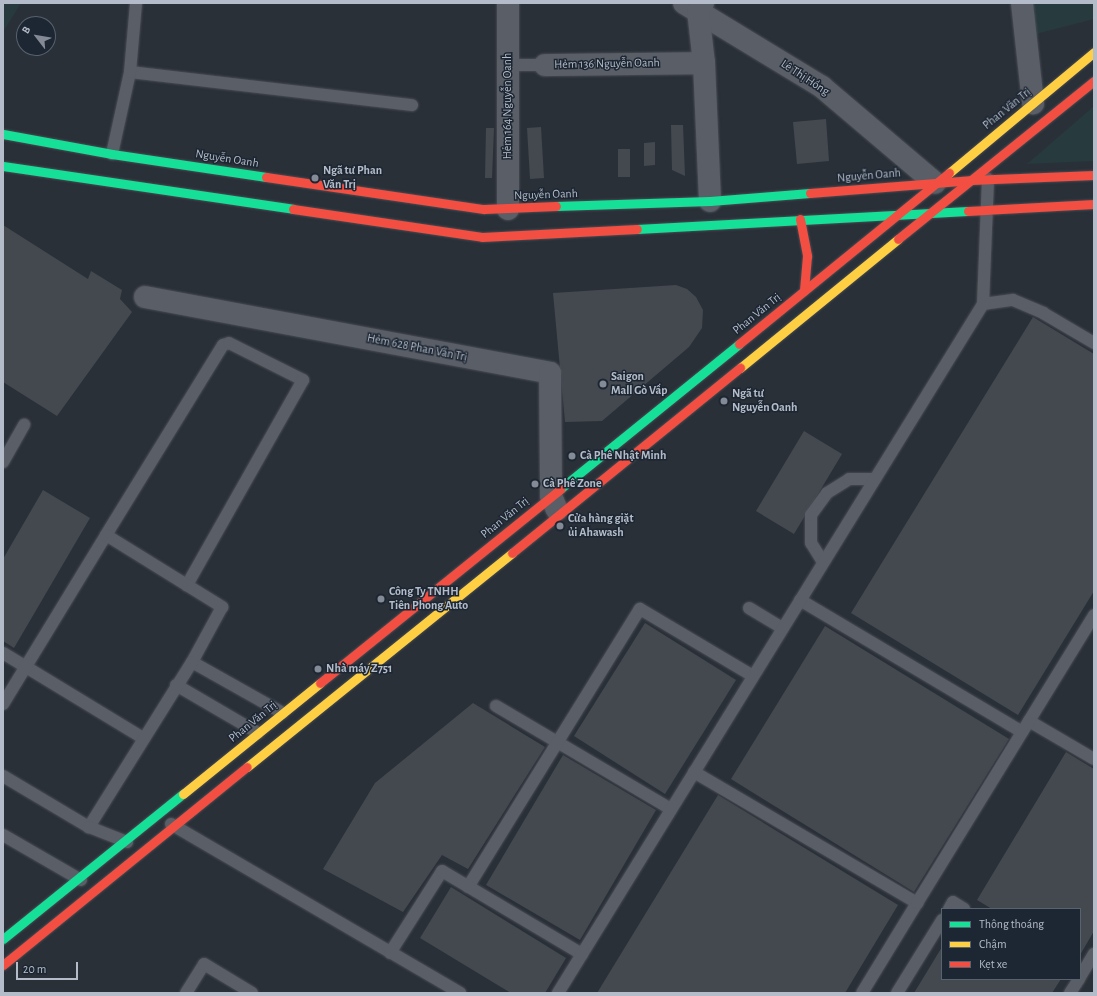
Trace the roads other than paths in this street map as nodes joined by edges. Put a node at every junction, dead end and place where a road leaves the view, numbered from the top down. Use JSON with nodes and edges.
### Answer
{"nodes":[{"id":1,"x":508,"y":3,"type":"edge"},
{"id":2,"x":1022,"y":3,"type":"edge"},
{"id":3,"x":135,"y":4,"type":"edge"},
{"id":4,"x":695,"y":6,"type":"edge"},
{"id":5,"x":1094,"y":52,"type":"edge"},
{"id":6,"x":704,"y":63,"type":"junction"},
{"id":7,"x":509,"y":65,"type":"junction"},
{"id":8,"x":546,"y":65,"type":"joint"},
{"id":9,"x":130,"y":72,"type":"junction"},
{"id":10,"x":1094,"y":81,"type":"edge"},
{"id":11,"x":1033,"y":103,"type":"junction"},
{"id":12,"x":412,"y":104,"type":"dead end"},
{"id":13,"x":3,"y":134,"type":"edge"},
{"id":14,"x":110,"y":161,"type":"junction"},
{"id":15,"x":3,"y":166,"type":"edge"},
{"id":16,"x":1094,"y":175,"type":"edge"},
{"id":17,"x":988,"y":179,"type":"junction"},
{"id":18,"x":972,"y":180,"type":"junction"},
{"id":19,"x":106,"y":182,"type":"junction"},
{"id":20,"x":935,"y":183,"type":"junction"},
{"id":21,"x":710,"y":201,"type":"junction"},
{"id":22,"x":1094,"y":204,"type":"edge"},
{"id":23,"x":508,"y":209,"type":"junction"},
{"id":24,"x":987,"y":209,"type":"junction"},
{"id":25,"x":932,"y":212,"type":"junction"},
{"id":26,"x":899,"y":214,"type":"junction"},
{"id":27,"x":800,"y":219,"type":"junction"},
{"id":28,"x":804,"y":291,"type":"junction"},
{"id":29,"x":145,"y":297,"type":"dead end"},
{"id":30,"x":983,"y":304,"type":"junction"},
{"id":31,"x":1094,"y":343,"type":"edge"},
{"id":32,"x":24,"y":425,"type":"dead end"},
{"id":33,"x":3,"y":462,"type":"edge"},
{"id":34,"x":874,"y":479,"type":"junction"},
{"id":35,"x":555,"y":505,"type":"junction"},
{"id":36,"x":106,"y":534,"type":"junction"},
{"id":37,"x":823,"y":562,"type":"junction"},
{"id":38,"x":187,"y":586,"type":"junction"},
{"id":39,"x":800,"y":600,"type":"junction"},
{"id":40,"x":749,"y":608,"type":"dead end"},
{"id":41,"x":1094,"y":614,"type":"edge"},
{"id":42,"x":782,"y":628,"type":"junction"},
{"id":43,"x":3,"y":652,"type":"edge"},
{"id":44,"x":192,"y":662,"type":"junction"},
{"id":45,"x":26,"y":666,"type":"junction"},
{"id":46,"x":753,"y":676,"type":"junction"},
{"id":47,"x":176,"y":685,"type":"junction"},
{"id":48,"x":3,"y":704,"type":"edge"},
{"id":49,"x":496,"y":706,"type":"dead end"},
{"id":50,"x":283,"y":713,"type":"junction"},
{"id":51,"x":1029,"y":721,"type":"junction"},
{"id":52,"x":1022,"y":732,"type":"junction"},
{"id":53,"x":258,"y":733,"type":"junction"},
{"id":54,"x":143,"y":738,"type":"junction"},
{"id":55,"x":557,"y":742,"type":"junction"},
{"id":56,"x":1094,"y":759,"type":"edge"},
{"id":57,"x":694,"y":772,"type":"junction"},
{"id":58,"x":3,"y":776,"type":"edge"},
{"id":59,"x":671,"y":809,"type":"junction"},
{"id":60,"x":161,"y":812,"type":"junction"},
{"id":61,"x":89,"y":827,"type":"junction"},
{"id":62,"x":174,"y":827,"type":"junction"},
{"id":63,"x":3,"y":835,"type":"edge"},
{"id":64,"x":125,"y":841,"type":"junction"},
{"id":65,"x":141,"y":853,"type":"junction"},
{"id":66,"x":78,"y":878,"type":"junction"},
{"id":67,"x":468,"y":887,"type":"junction"},
{"id":68,"x":95,"y":891,"type":"junction"},
{"id":69,"x":917,"y":903,"type":"junction"},
{"id":70,"x":950,"y":908,"type":"edge"},
{"id":71,"x":962,"y":908,"type":"edge"},
{"id":72,"x":941,"y":922,"type":"edge"},
{"id":73,"x":3,"y":939,"type":"edge"},
{"id":74,"x":390,"y":953,"type":"junction"},
{"id":75,"x":582,"y":954,"type":"junction"},
{"id":76,"x":1094,"y":954,"type":"edge"},
{"id":77,"x":3,"y":965,"type":"edge"},
{"id":78,"x":1081,"y":975,"type":"edge"},
{"id":79,"x":1078,"y":980,"type":"edge"},
{"id":80,"x":186,"y":993,"type":"edge"},
{"id":81,"x":252,"y":993,"type":"edge"},
{"id":82,"x":460,"y":993,"type":"edge"},
{"id":83,"x":558,"y":993,"type":"edge"},
{"id":84,"x":862,"y":993,"type":"edge"},
{"id":85,"x":896,"y":993,"type":"edge"},
{"id":86,"x":1070,"y":993,"type":"edge"}],
"edges":[{"from":1,"to":7,"type":"street","name":"Hẻm 164 Nguyễn Oanh"},
{"from":2,"to":11,"type":"street"},
{"from":3,"to":9,"type":"lane"},
{"from":4,"to":6,"type":"street"},
{"from":4,"to":20,"type":"street","name":"Lê Thị Hồng"},
{"from":5,"to":11,"type":"main road","name":"Phan Văn Trị"},
{"from":6,"to":8,"type":"street","name":"Hẻm 136 Nguyễn Oanh"},
{"from":6,"to":21,"type":"street"},
{"from":7,"to":8,"type":"lane","name":"Hẻm 136 Nguyễn Oanh"},
{"from":7,"to":23,"type":"street","name":"Hẻm 164 Nguyễn Oanh"},
{"from":9,"to":12,"type":"lane"},
{"from":9,"to":14,"type":"lane"},
{"from":10,"to":18,"type":"main road","name":"Phan Văn Trị"},
{"from":11,"to":20,"type":"main road","name":"Phan Văn Trị"},
{"from":13,"to":14,"type":"main road","name":"Nguyễn Oanh"},
{"from":14,"to":19,"type":"main road"},
{"from":14,"to":23,"type":"main road","name":"Nguyễn Oanh"},
{"from":15,"to":19,"type":"main road"},
{"from":16,"to":17,"type":"main road","name":"Nguyễn Oanh"},
{"from":17,"to":18,"type":"main road","name":"Nguyễn Oanh"},
{"from":17,"to":24,"type":"lane"},
{"from":18,"to":20,"type":"main road","name":"Nguyễn Oanh"},
{"from":18,"to":25,"type":"main road","name":"Phan Văn Trị"},
{"from":19,"to":27,"type":"main road"},
{"from":20,"to":21,"type":"main road","name":"Nguyễn Oanh"},
{"from":20,"to":26,"type":"main road","name":"Phan Văn Trị"},
{"from":21,"to":23,"type":"main road","name":"Nguyễn Oanh"},
{"from":22,"to":24,"type":"main road"},
{"from":24,"to":25,"type":"main road"},
{"from":24,"to":30,"type":"lane"},
{"from":25,"to":26,"type":"main road"},
{"from":25,"to":35,"type":"main road","name":"Phan Văn Trị"},
{"from":26,"to":27,"type":"main road"},
{"from":26,"to":28,"type":"main road","name":"Phan Văn Trị"},
{"from":27,"to":28,"type":"main road"},
{"from":28,"to":35,"type":"main road","name":"Phan Văn Trị"},
{"from":29,"to":35,"type":"street","name":"Hẻm 628 Phan Văn Trị"},
{"from":30,"to":31,"type":"lane"},
{"from":30,"to":34,"type":"lane"},
{"from":32,"to":33,"type":"lane"},
{"from":34,"to":37,"type":"lane"},
{"from":34,"to":37,"type":"lane"},
{"from":35,"to":50,"type":"main road","name":"Phan Văn Trị"},
{"from":35,"to":62,"type":"main road","name":"Phan Văn Trị"},
{"from":36,"to":38,"type":"lane"},
{"from":36,"to":38,"type":"lane"},
{"from":36,"to":45,"type":"lane"},
{"from":37,"to":39,"type":"lane"},
{"from":38,"to":44,"type":"lane"},
{"from":39,"to":42,"type":"lane"},
{"from":39,"to":52,"type":"lane"},
{"from":40,"to":42,"type":"lane"},
{"from":41,"to":51,"type":"lane"},
{"from":42,"to":46,"type":"lane"},
{"from":43,"to":45,"type":"lane"},
{"from":44,"to":47,"type":"lane"},
{"from":44,"to":50,"type":"lane"},
{"from":45,"to":48,"type":"lane"},
{"from":45,"to":54,"type":"lane"},
{"from":46,"to":55,"type":"lane"},
{"from":46,"to":57,"type":"lane"},
{"from":47,"to":53,"type":"lane"},
{"from":47,"to":54,"type":"lane"},
{"from":49,"to":55,"type":"lane"},
{"from":50,"to":53,"type":"main road","name":"Phan Văn Trị"},
{"from":51,"to":52,"type":"lane"},
{"from":51,"to":56,"type":"lane"},
{"from":52,"to":69,"type":"lane"},
{"from":53,"to":60,"type":"main road","name":"Phan Văn Trị"},
{"from":54,"to":61,"type":"lane"},
{"from":55,"to":59,"type":"lane"},
{"from":55,"to":67,"type":"lane"},
{"from":57,"to":59,"type":"lane"},
{"from":57,"to":69,"type":"lane"},
{"from":58,"to":61,"type":"lane"},
{"from":59,"to":75,"type":"lane"},
{"from":60,"to":62,"type":"lane"},
{"from":60,"to":64,"type":"main road","name":"Phan Văn Trị"},
{"from":61,"to":64,"type":"lane"},
{"from":62,"to":65,"type":"main road","name":"Phan Văn Trị"},
{"from":62,"to":74,"type":"lane"},
{"from":63,"to":66,"type":"lane"},
{"from":64,"to":65,"type":"lane"},
{"from":64,"to":66,"type":"main road","name":"Phan Văn Trị"},
{"from":65,"to":68,"type":"main road","name":"Phan Văn Trị"},
{"from":66,"to":68,"type":"lane"},
{"from":66,"to":73,"type":"main road","name":"Phan Văn Trị"},
{"from":67,"to":74,"type":"lane"},
{"from":67,"to":75,"type":"lane"},
{"from":68,"to":77,"type":"main road","name":"Phan Văn Trị"},
{"from":69,"to":84,"type":"lane"},
{"from":70,"to":71,"type":"lane"},
{"from":72,"to":85,"type":"lane"},
{"from":74,"to":82,"type":"lane"},
{"from":75,"to":83,"type":"lane"},
{"from":76,"to":78,"type":"lane"},
{"from":79,"to":86,"type":"lane"},
{"from":80,"to":81,"type":"lane"}]}
